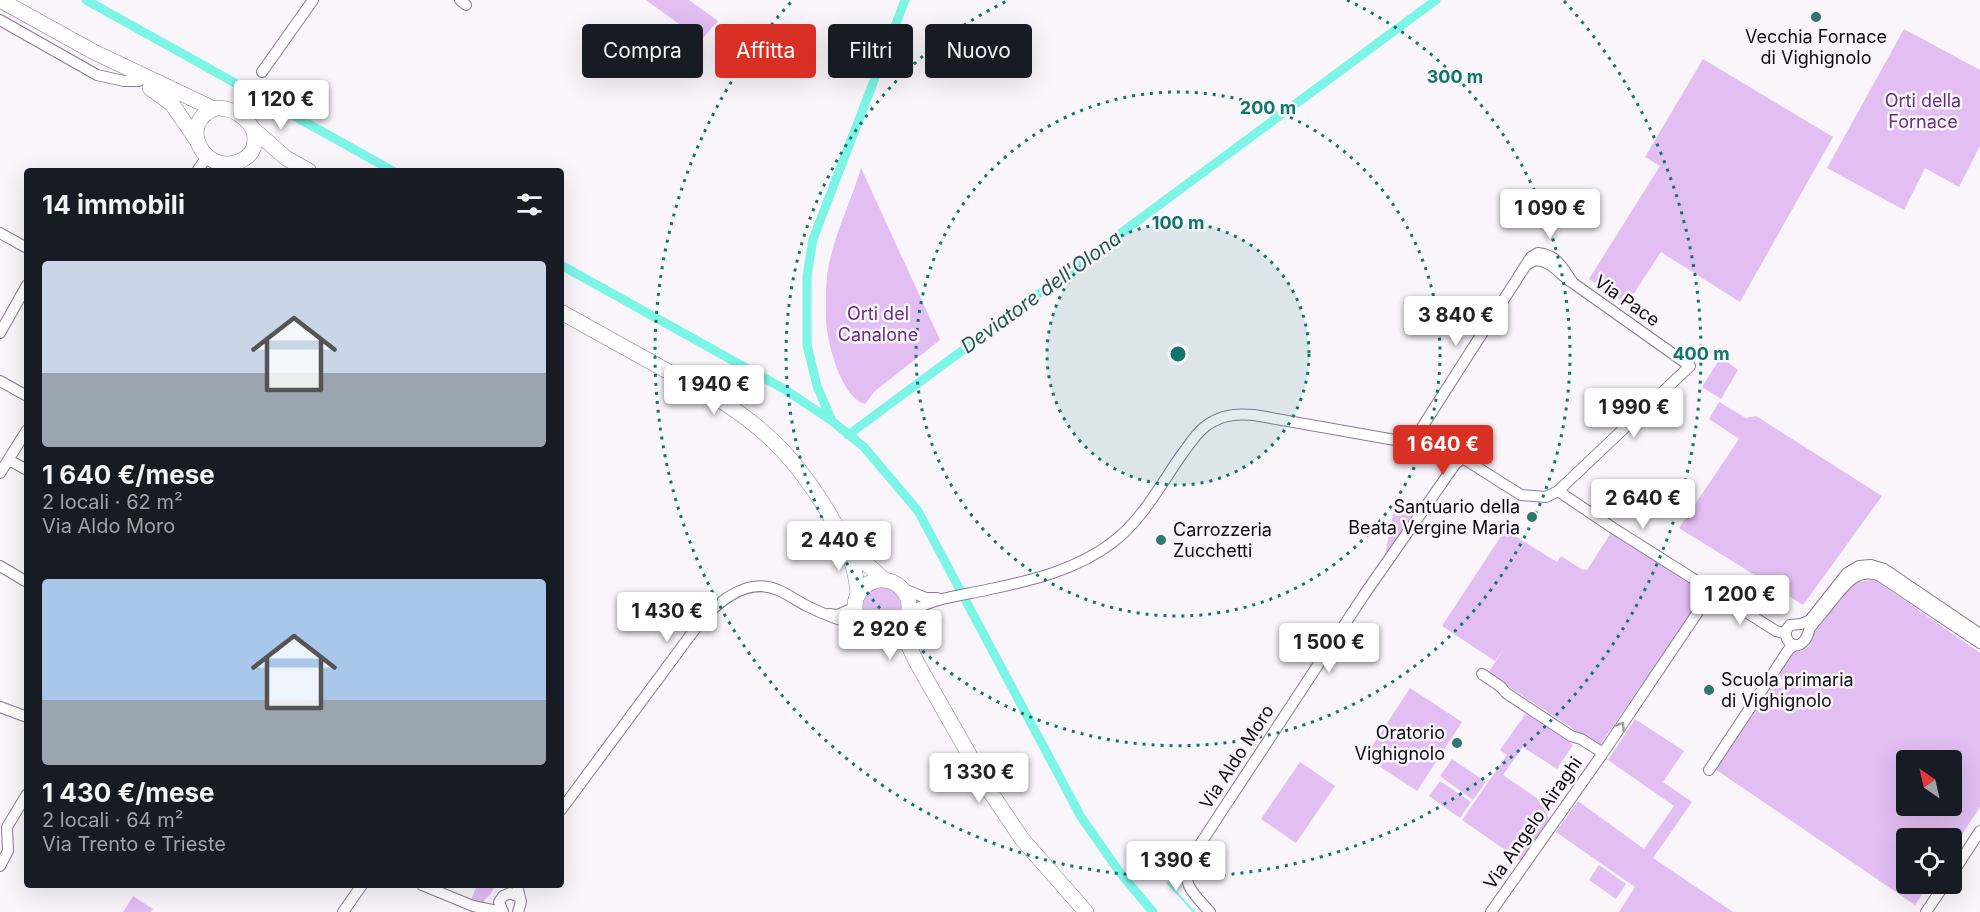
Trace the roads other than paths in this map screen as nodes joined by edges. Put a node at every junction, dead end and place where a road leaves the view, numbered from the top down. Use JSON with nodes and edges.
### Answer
{"nodes":[{"id":1,"x":0,"y":0,"type":"edge"},
{"id":2,"x":313,"y":0,"type":"edge"},
{"id":3,"x":0,"y":20,"type":"edge"},
{"id":4,"x":94,"y":52,"type":"junction"},
{"id":5,"x":262,"y":72,"type":"dead end"},
{"id":6,"x":139,"y":81,"type":"junction"},
{"id":7,"x":214,"y":109,"type":"junction"},
{"id":8,"x":253,"y":129,"type":"junction"},
{"id":9,"x":196,"y":139,"type":"junction"},
{"id":10,"x":207,"y":157,"type":"junction"},
{"id":11,"x":247,"y":157,"type":"junction"},
{"id":12,"x":286,"y":158,"type":"junction"},
{"id":13,"x":199,"y":168,"type":"edge"},
{"id":14,"x":304,"y":168,"type":"edge"},
{"id":15,"x":0,"y":233,"type":"edge"},
{"id":16,"x":24,"y":246,"type":"edge"},
{"id":17,"x":24,"y":290,"type":"edge"},
{"id":18,"x":564,"y":314,"type":"edge"},
{"id":19,"x":0,"y":333,"type":"edge"},
{"id":20,"x":0,"y":381,"type":"edge"},
{"id":21,"x":24,"y":394,"type":"edge"},
{"id":22,"x":24,"y":435,"type":"edge"},
{"id":23,"x":1412,"y":443,"type":"junction"},
{"id":24,"x":9,"y":460,"type":"junction"},
{"id":25,"x":1453,"y":460,"type":"junction"},
{"id":26,"x":24,"y":468,"type":"edge"},
{"id":27,"x":0,"y":473,"type":"edge"},
{"id":28,"x":1558,"y":491,"type":"junction"},
{"id":29,"x":847,"y":544,"type":"junction"},
{"id":30,"x":0,"y":566,"type":"edge"},
{"id":31,"x":1876,"y":570,"type":"junction"},
{"id":32,"x":24,"y":580,"type":"edge"},
{"id":33,"x":884,"y":580,"type":"junction"},
{"id":34,"x":901,"y":588,"type":"junction"},
{"id":35,"x":1712,"y":591,"type":"junction"},
{"id":36,"x":940,"y":598,"type":"junction"},
{"id":37,"x":857,"y":600,"type":"junction"},
{"id":38,"x":823,"y":614,"type":"junction"},
{"id":39,"x":907,"y":617,"type":"junction"},
{"id":40,"x":864,"y":627,"type":"junction"},
{"id":41,"x":1804,"y":629,"type":"junction"},
{"id":42,"x":882,"y":634,"type":"junction"},
{"id":43,"x":1980,"y":634,"type":"edge"},
{"id":44,"x":1787,"y":639,"type":"junction"},
{"id":45,"x":1980,"y":643,"type":"edge"},
{"id":46,"x":917,"y":663,"type":"junction"},
{"id":47,"x":1482,"y":674,"type":"dead end"},
{"id":48,"x":0,"y":706,"type":"edge"},
{"id":49,"x":24,"y":716,"type":"edge"},
{"id":50,"x":1603,"y":753,"type":"junction"},
{"id":51,"x":1708,"y":770,"type":"dead end"},
{"id":52,"x":24,"y":798,"type":"edge"},
{"id":53,"x":564,"y":806,"type":"edge"},
{"id":54,"x":1980,"y":831,"type":"edge"},
{"id":55,"x":1962,"y":859,"type":"edge"},
{"id":56,"x":0,"y":866,"type":"edge"},
{"id":57,"x":358,"y":888,"type":"edge"},
{"id":58,"x":430,"y":888,"type":"edge"},
{"id":59,"x":517,"y":888,"type":"edge"},
{"id":60,"x":1939,"y":894,"type":"edge"},
{"id":61,"x":503,"y":901,"type":"edge"},
{"id":62,"x":522,"y":906,"type":"edge"},
{"id":63,"x":343,"y":912,"type":"edge"},
{"id":64,"x":1086,"y":912,"type":"edge"},
{"id":65,"x":1210,"y":912,"type":"edge"},
{"id":66,"x":1491,"y":912,"type":"edge"},
{"id":67,"x":1926,"y":912,"type":"edge"}],
"edges":[{"from":1,"to":4,"type":"main road"},
{"from":2,"to":5,"type":"street"},
{"from":3,"to":6,"type":"street"},
{"from":4,"to":6,"type":"main road"},
{"from":4,"to":7,"type":"main road"},
{"from":6,"to":9,"type":"main road"},
{"from":7,"to":8,"type":"main road"},
{"from":7,"to":9,"type":"main road"},
{"from":8,"to":11,"type":"main road"},
{"from":8,"to":12,"type":"main road"},
{"from":9,"to":10,"type":"main road"},
{"from":10,"to":11,"type":"main road"},
{"from":10,"to":13,"type":"street"},
{"from":11,"to":12,"type":"main road"},
{"from":12,"to":14,"type":"main road"},
{"from":15,"to":16,"type":"street"},
{"from":17,"to":19,"type":"street"},
{"from":18,"to":29,"type":"main road"},
{"from":20,"to":21,"type":"street"},
{"from":22,"to":24,"type":"street"},
{"from":23,"to":25,"type":"street"},
{"from":23,"to":28,"type":"street","name":"Via Pace"},
{"from":23,"to":36,"type":"street"},
{"from":24,"to":26,"type":"street"},
{"from":24,"to":27,"type":"street"},
{"from":25,"to":28,"type":"street"},
{"from":25,"to":65,"type":"street","name":"Via Aldo Moro"},
{"from":28,"to":35,"type":"street"},
{"from":29,"to":33,"type":"main road"},
{"from":29,"to":37,"type":"main road"},
{"from":30,"to":32,"type":"street"},
{"from":31,"to":41,"type":"street"},
{"from":31,"to":43,"type":"street"},
{"from":31,"to":45,"type":"street"},
{"from":33,"to":34,"type":"main road"},
{"from":33,"to":37,"type":"main road"},
{"from":34,"to":36,"type":"street"},
{"from":34,"to":39,"type":"main road"},
{"from":35,"to":44,"type":"street"},
{"from":50,"to":35,"type":"street","name":"Via Angelo Airaghi","one_way":true},
{"from":36,"to":39,"type":"street"},
{"from":37,"to":38,"type":"street"},
{"from":37,"to":40,"type":"main road"},
{"from":38,"to":40,"type":"street"},
{"from":38,"to":53,"type":"street"},
{"from":39,"to":42,"type":"main road"},
{"from":39,"to":46,"type":"main road"},
{"from":40,"to":42,"type":"main road"},
{"from":41,"to":44,"type":"street"},
{"from":41,"to":44,"type":"street"},
{"from":42,"to":46,"type":"main road"},
{"from":44,"to":51,"type":"street"},
{"from":46,"to":64,"type":"main road"},
{"from":47,"to":50,"type":"street","name":"Via Angelo Airaghi"},
{"from":48,"to":49,"type":"street"},
{"from":50,"to":66,"type":"street","name":"Via Angelo Airaghi"},
{"from":52,"to":56,"type":"street"},
{"from":54,"to":55,"type":"street"},
{"from":57,"to":63,"type":"street"},
{"from":58,"to":61,"type":"street"},
{"from":59,"to":62,"type":"street"},
{"from":60,"to":67,"type":"street"},
{"from":61,"to":62,"type":"street"}]}
